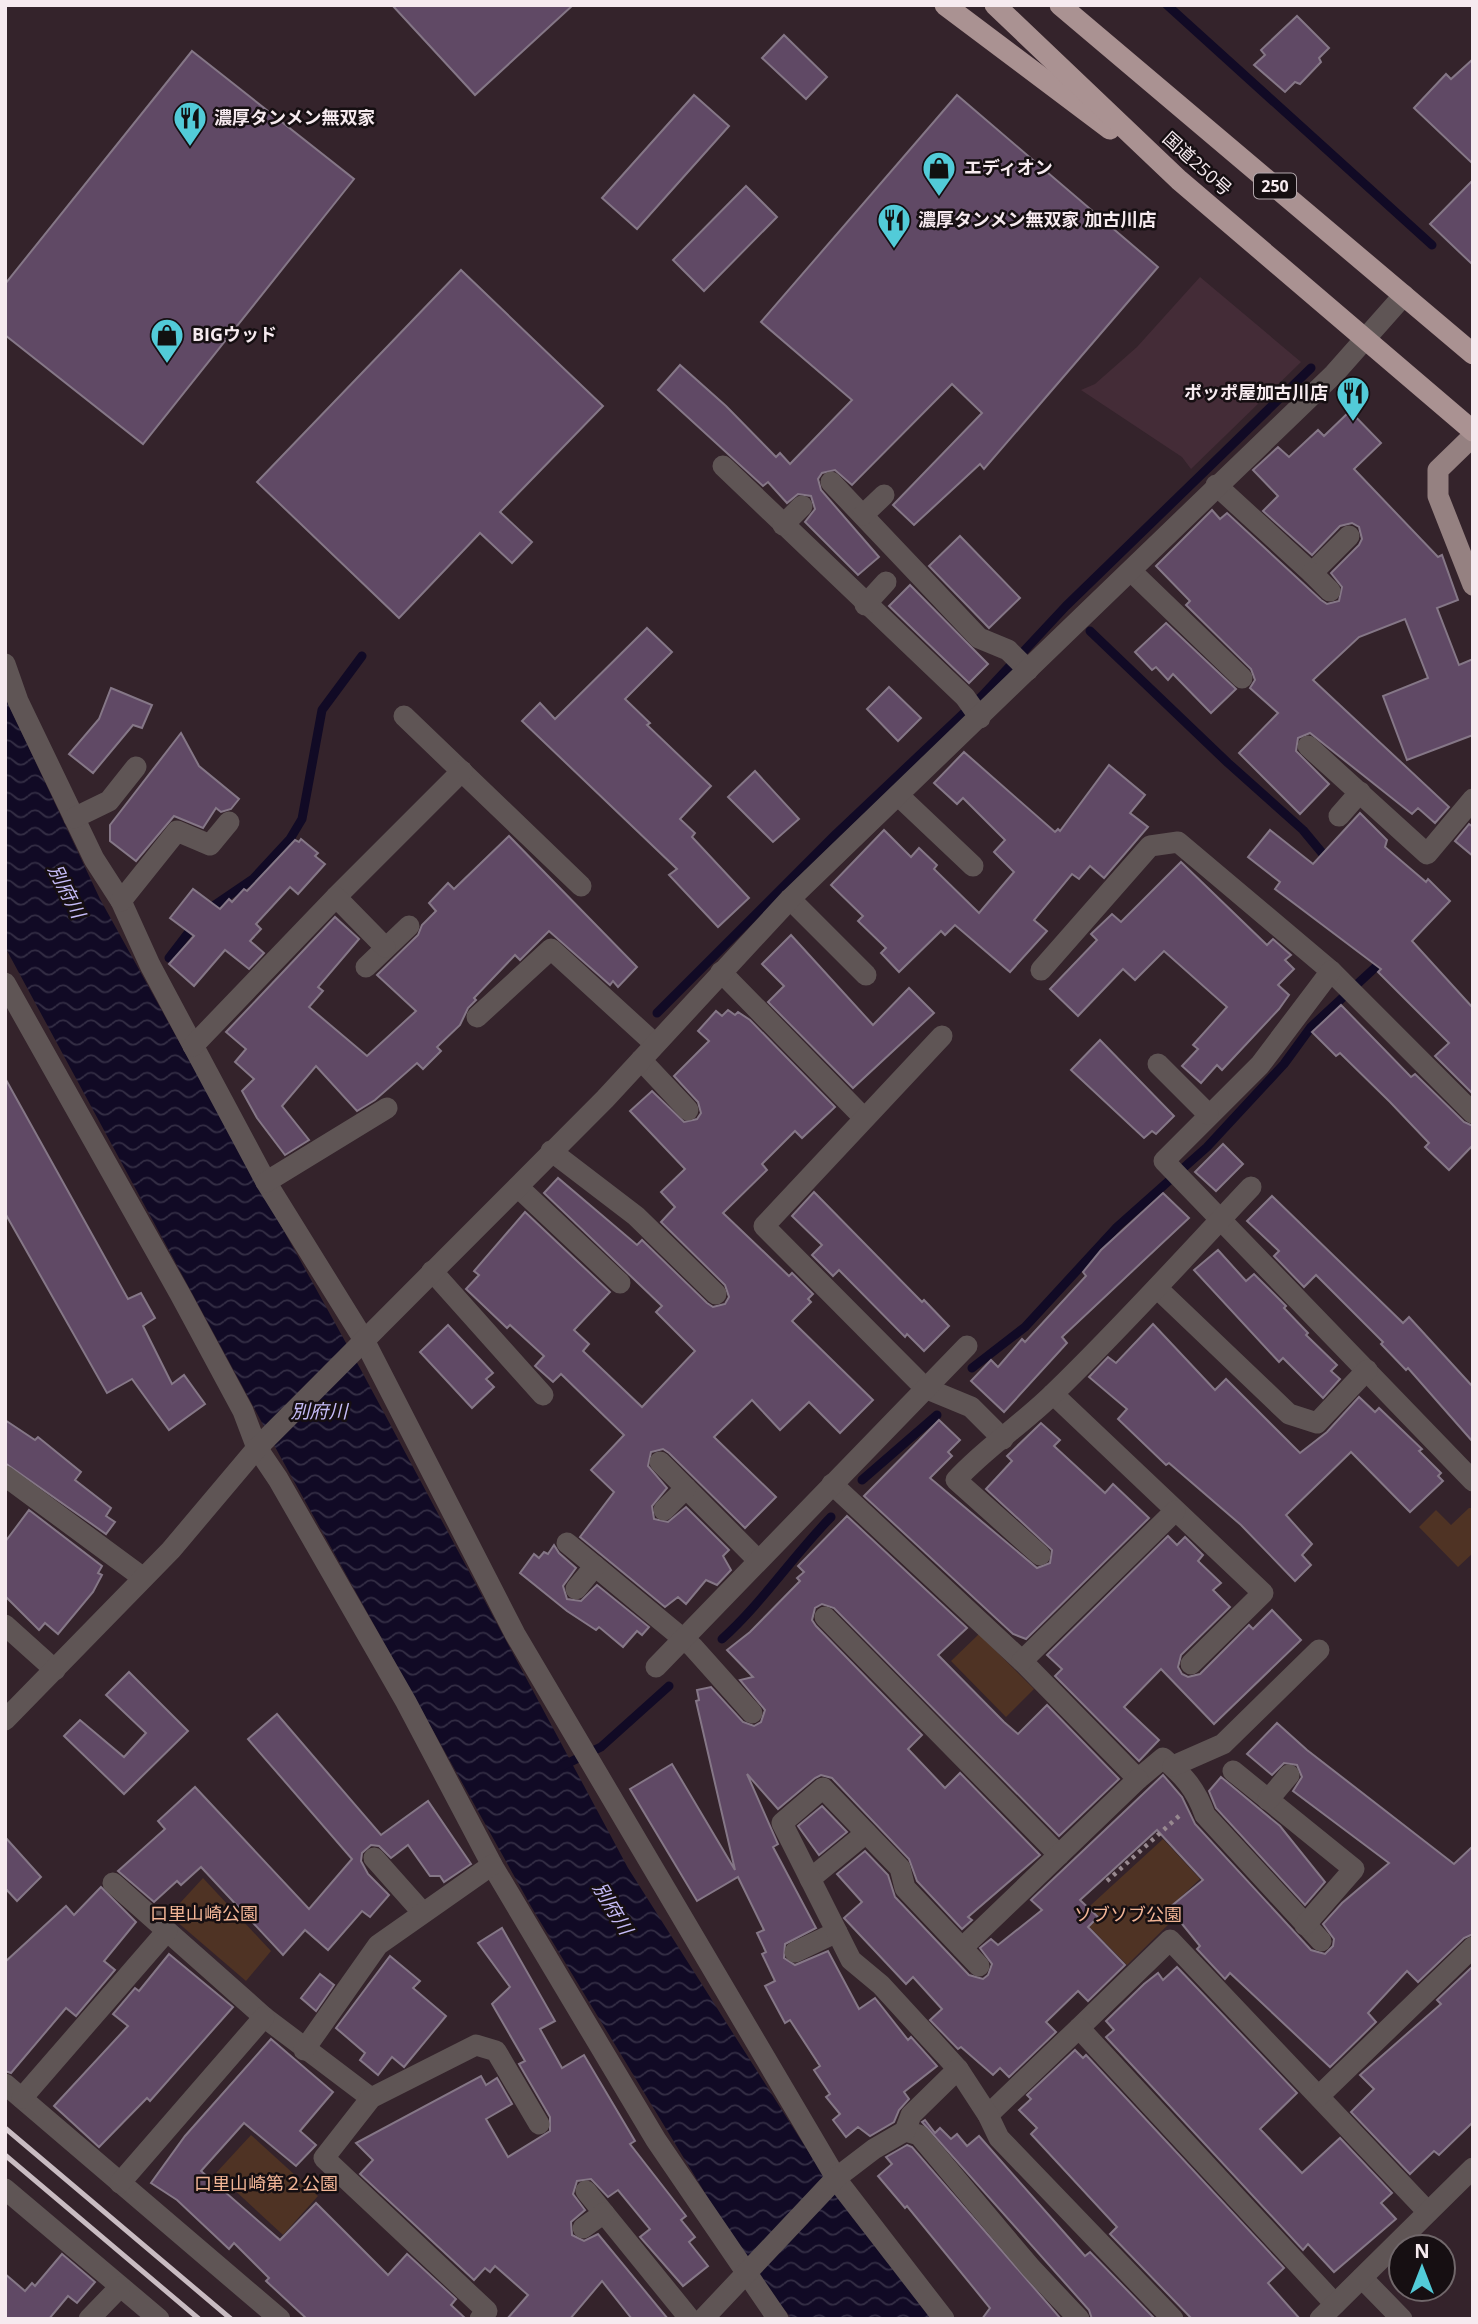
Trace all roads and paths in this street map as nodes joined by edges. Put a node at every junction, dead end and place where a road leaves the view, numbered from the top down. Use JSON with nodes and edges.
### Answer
{"nodes":[{"id":1,"x":945,"y":5,"type":"edge"},
{"id":2,"x":995,"y":5,"type":"edge"},
{"id":3,"x":1067,"y":10,"type":"edge"},
{"id":4,"x":1179,"y":180,"type":"junction"},
{"id":5,"x":1404,"y":295,"type":"junction"},
{"id":6,"x":1365,"y":340,"type":"junction"},
{"id":7,"x":1473,"y":354,"type":"edge"},
{"id":8,"x":1473,"y":431,"type":"edge"},
{"id":9,"x":1473,"y":436,"type":"edge"},
{"id":10,"x":723,"y":466,"type":"dead end"},
{"id":11,"x":831,"y":482,"type":"dead end"},
{"id":12,"x":1216,"y":485,"type":"junction"},
{"id":13,"x":884,"y":495,"type":"dead end"},
{"id":14,"x":802,"y":506,"type":"dead end"},
{"id":15,"x":863,"y":515,"type":"junction"},
{"id":16,"x":783,"y":525,"type":"junction"},
{"id":17,"x":1349,"y":536,"type":"dead end"},
{"id":18,"x":1132,"y":571,"type":"junction"},
{"id":19,"x":1312,"y":573,"type":"junction"},
{"id":20,"x":886,"y":582,"type":"dead end"},
{"id":21,"x":1473,"y":585,"type":"edge"},
{"id":22,"x":1330,"y":591,"type":"dead end"},
{"id":23,"x":865,"y":605,"type":"junction"},
{"id":24,"x":1019,"y":661,"type":"junction"},
{"id":25,"x":5,"y":664,"type":"edge"},
{"id":26,"x":1242,"y":678,"type":"dead end"},
{"id":27,"x":973,"y":707,"type":"junction"},
{"id":28,"x":404,"y":716,"type":"dead end"},
{"id":29,"x":1308,"y":746,"type":"dead end"},
{"id":30,"x":136,"y":767,"type":"dead end"},
{"id":31,"x":462,"y":771,"type":"junction"},
{"id":32,"x":1360,"y":792,"type":"junction"},
{"id":33,"x":899,"y":796,"type":"junction"},
{"id":34,"x":1473,"y":799,"type":"edge"},
{"id":35,"x":1339,"y":817,"type":"dead end"},
{"id":36,"x":74,"y":818,"type":"junction"},
{"id":37,"x":229,"y":822,"type":"dead end"},
{"id":38,"x":973,"y":866,"type":"dead end"},
{"id":39,"x":581,"y":886,"type":"dead end"},
{"id":40,"x":336,"y":897,"type":"junction"},
{"id":41,"x":790,"y":899,"type":"junction"},
{"id":42,"x":121,"y":901,"type":"junction"},
{"id":43,"x":409,"y":926,"type":"dead end"},
{"id":44,"x":385,"y":947,"type":"junction"},
{"id":45,"x":366,"y":967,"type":"dead end"},
{"id":46,"x":1041,"y":970,"type":"dead end"},
{"id":47,"x":1331,"y":971,"type":"junction"},
{"id":48,"x":721,"y":972,"type":"junction"},
{"id":49,"x":866,"y":975,"type":"dead end"},
{"id":50,"x":5,"y":983,"type":"edge"},
{"id":51,"x":477,"y":1017,"type":"dead end"},
{"id":52,"x":942,"y":1036,"type":"dead end"},
{"id":53,"x":655,"y":1044,"type":"junction"},
{"id":54,"x":193,"y":1045,"type":"junction"},
{"id":55,"x":640,"y":1060,"type":"junction"},
{"id":56,"x":1158,"y":1064,"type":"dead end"},
{"id":57,"x":387,"y":1108,"type":"dead end"},
{"id":58,"x":688,"y":1110,"type":"dead end"},
{"id":59,"x":1473,"y":1113,"type":"edge"},
{"id":60,"x":1208,"y":1114,"type":"junction"},
{"id":61,"x":864,"y":1118,"type":"junction"},
{"id":62,"x":551,"y":1151,"type":"junction"},
{"id":63,"x":266,"y":1182,"type":"junction"},
{"id":64,"x":518,"y":1187,"type":"junction"},
{"id":65,"x":1251,"y":1187,"type":"dead end"},
{"id":66,"x":1221,"y":1219,"type":"junction"},
{"id":67,"x":432,"y":1271,"type":"junction"},
{"id":68,"x":620,"y":1283,"type":"dead end"},
{"id":69,"x":1157,"y":1288,"type":"junction"},
{"id":70,"x":716,"y":1294,"type":"dead end"},
{"id":71,"x":364,"y":1340,"type":"junction"},
{"id":72,"x":967,"y":1346,"type":"dead end"},
{"id":73,"x":1367,"y":1370,"type":"junction"},
{"id":74,"x":931,"y":1390,"type":"junction"},
{"id":75,"x":1053,"y":1394,"type":"junction"},
{"id":76,"x":543,"y":1395,"type":"dead end"},
{"id":77,"x":1003,"y":1439,"type":"junction"},
{"id":78,"x":257,"y":1448,"type":"junction"},
{"id":79,"x":660,"y":1462,"type":"dead end"},
{"id":80,"x":5,"y":1476,"type":"edge"},
{"id":81,"x":1473,"y":1481,"type":"edge"},
{"id":82,"x":832,"y":1484,"type":"junction"},
{"id":83,"x":686,"y":1488,"type":"junction"},
{"id":84,"x":664,"y":1510,"type":"dead end"},
{"id":85,"x":1175,"y":1511,"type":"junction"},
{"id":86,"x":567,"y":1543,"type":"dead end"},
{"id":87,"x":1040,"y":1555,"type":"dead end"},
{"id":88,"x":758,"y":1560,"type":"junction"},
{"id":89,"x":595,"y":1566,"type":"junction"},
{"id":90,"x":142,"y":1577,"type":"junction"},
{"id":91,"x":576,"y":1589,"type":"dead end"},
{"id":92,"x":825,"y":1617,"type":"dead end"},
{"id":93,"x":5,"y":1625,"type":"edge"},
{"id":94,"x":688,"y":1643,"type":"junction"},
{"id":95,"x":1319,"y":1650,"type":"dead end"},
{"id":96,"x":1022,"y":1661,"type":"junction"},
{"id":97,"x":1191,"y":1664,"type":"dead end"},
{"id":98,"x":656,"y":1667,"type":"dead end"},
{"id":99,"x":55,"y":1670,"type":"junction"},
{"id":100,"x":752,"y":1713,"type":"dead end"},
{"id":101,"x":5,"y":1720,"type":"edge"},
{"id":102,"x":1173,"y":1766,"type":"junction"},
{"id":103,"x":1233,"y":1771,"type":"dead end"},
{"id":104,"x":1289,"y":1774,"type":"dead end"},
{"id":105,"x":1138,"y":1779,"type":"junction"},
{"id":106,"x":1199,"y":1798,"type":"junction"},
{"id":107,"x":1268,"y":1800,"type":"junction"},
{"id":108,"x":866,"y":1833,"type":"junction"},
{"id":109,"x":1059,"y":1855,"type":"junction"},
{"id":110,"x":374,"y":1857,"type":"dead end"},
{"id":111,"x":492,"y":1865,"type":"junction"},
{"id":112,"x":810,"y":1879,"type":"junction"},
{"id":113,"x":1107,"y":1881,"type":"dead end"},
{"id":114,"x":113,"y":1883,"type":"dead end"},
{"id":115,"x":424,"y":1913,"type":"junction"},
{"id":116,"x":1305,"y":1925,"type":"junction"},
{"id":117,"x":167,"y":1931,"type":"junction"},
{"id":118,"x":837,"y":1932,"type":"junction"},
{"id":119,"x":1321,"y":1941,"type":"dead end"},
{"id":120,"x":1473,"y":1947,"type":"edge"},
{"id":121,"x":962,"y":1948,"type":"junction"},
{"id":122,"x":795,"y":1952,"type":"dead end"},
{"id":123,"x":979,"y":1966,"type":"dead end"},
{"id":124,"x":264,"y":2017,"type":"junction"},
{"id":125,"x":1079,"y":2028,"type":"junction"},
{"id":126,"x":304,"y":2050,"type":"junction"},
{"id":127,"x":958,"y":2069,"type":"junction"},
{"id":128,"x":5,"y":2084,"type":"edge"},
{"id":129,"x":1319,"y":2096,"type":"junction"},
{"id":130,"x":22,"y":2098,"type":"junction"},
{"id":131,"x":371,"y":2098,"type":"junction"},
{"id":132,"x":988,"y":2115,"type":"junction"},
{"id":133,"x":539,"y":2124,"type":"dead end"},
{"id":134,"x":905,"y":2131,"type":"junction"},
{"id":135,"x":1473,"y":2168,"type":"edge"},
{"id":136,"x":836,"y":2178,"type":"junction"},
{"id":137,"x":120,"y":2183,"type":"junction"},
{"id":138,"x":5,"y":2189,"type":"edge"},
{"id":139,"x":586,"y":2191,"type":"dead end"},
{"id":140,"x":1428,"y":2212,"type":"junction"},
{"id":141,"x":604,"y":2213,"type":"junction"},
{"id":142,"x":583,"y":2228,"type":"dead end"},
{"id":143,"x":745,"y":2273,"type":"junction"},
{"id":144,"x":1362,"y":2278,"type":"junction"},
{"id":145,"x":120,"y":2287,"type":"junction"},
{"id":146,"x":1328,"y":2311,"type":"edge"},
{"id":147,"x":89,"y":2319,"type":"edge"},
{"id":148,"x":159,"y":2319,"type":"edge"},
{"id":149,"x":280,"y":2319,"type":"edge"},
{"id":150,"x":480,"y":2319,"type":"edge"},
{"id":151,"x":690,"y":2319,"type":"edge"},
{"id":152,"x":703,"y":2319,"type":"edge"},
{"id":153,"x":778,"y":2319,"type":"edge"},
{"id":154,"x":944,"y":2319,"type":"edge"},
{"id":155,"x":1079,"y":2319,"type":"edge"},
{"id":156,"x":1173,"y":2319,"type":"edge"},
{"id":157,"x":1402,"y":2319,"type":"edge"}],
"edges":[{"from":1,"to":4,"type":"highway"},
{"from":2,"to":4,"type":"highway","name":"国道250号"},
{"from":3,"to":5,"type":"highway","name":"国道250号","number":"250"},
{"from":4,"to":6,"type":"highway","name":"国道250号"},
{"from":5,"to":6,"type":"street"},
{"from":5,"to":7,"type":"highway","name":"国道250号","number":"250"},
{"from":6,"to":8,"type":"highway","name":"国道250号"},
{"from":6,"to":12,"type":"street"},
{"from":9,"to":21,"type":"main road"},
{"from":10,"to":16,"type":"street"},
{"from":11,"to":15,"type":"street"},
{"from":12,"to":18,"type":"street"},
{"from":12,"to":19,"type":"street"},
{"from":13,"to":15,"type":"street"},
{"from":14,"to":16,"type":"street"},
{"from":15,"to":24,"type":"street"},
{"from":16,"to":23,"type":"street"},
{"from":17,"to":19,"type":"street"},
{"from":18,"to":24,"type":"street"},
{"from":18,"to":26,"type":"street"},
{"from":19,"to":22,"type":"street"},
{"from":20,"to":23,"type":"street"},
{"from":23,"to":27,"type":"street"},
{"from":24,"to":27,"type":"street"},
{"from":25,"to":36,"type":"street"},
{"from":27,"to":33,"type":"street"},
{"from":28,"to":31,"type":"street"},
{"from":29,"to":32,"type":"street"},
{"from":30,"to":36,"type":"street"},
{"from":31,"to":39,"type":"street"},
{"from":31,"to":40,"type":"street"},
{"from":32,"to":34,"type":"street"},
{"from":32,"to":35,"type":"street"},
{"from":33,"to":38,"type":"street"},
{"from":33,"to":41,"type":"street"},
{"from":36,"to":42,"type":"street"},
{"from":37,"to":42,"type":"street"},
{"from":40,"to":44,"type":"street"},
{"from":40,"to":54,"type":"street"},
{"from":41,"to":48,"type":"street"},
{"from":41,"to":49,"type":"street"},
{"from":42,"to":54,"type":"street"},
{"from":43,"to":44,"type":"street"},
{"from":44,"to":45,"type":"street"},
{"from":46,"to":47,"type":"street"},
{"from":47,"to":59,"type":"street"},
{"from":47,"to":60,"type":"street"},
{"from":48,"to":53,"type":"street"},
{"from":48,"to":61,"type":"street"},
{"from":50,"to":78,"type":"street"},
{"from":51,"to":53,"type":"street"},
{"from":52,"to":61,"type":"street"},
{"from":53,"to":55,"type":"street"},
{"from":54,"to":63,"type":"street"},
{"from":55,"to":58,"type":"street"},
{"from":55,"to":62,"type":"street"},
{"from":56,"to":60,"type":"street"},
{"from":57,"to":63,"type":"street"},
{"from":60,"to":66,"type":"street"},
{"from":61,"to":74,"type":"street"},
{"from":62,"to":64,"type":"street"},
{"from":62,"to":70,"type":"street"},
{"from":63,"to":71,"type":"street"},
{"from":64,"to":67,"type":"street"},
{"from":64,"to":68,"type":"street"},
{"from":65,"to":66,"type":"street"},
{"from":66,"to":69,"type":"street"},
{"from":66,"to":73,"type":"street"},
{"from":67,"to":71,"type":"street"},
{"from":67,"to":76,"type":"street"},
{"from":69,"to":73,"type":"street"},
{"from":69,"to":75,"type":"street"},
{"from":71,"to":78,"type":"street"},
{"from":71,"to":136,"type":"street"},
{"from":72,"to":74,"type":"street"},
{"from":73,"to":81,"type":"street"},
{"from":74,"to":77,"type":"street"},
{"from":74,"to":82,"type":"street"},
{"from":75,"to":77,"type":"street"},
{"from":75,"to":85,"type":"street"},
{"from":77,"to":87,"type":"street"},
{"from":78,"to":90,"type":"street"},
{"from":78,"to":111,"type":"street"},
{"from":79,"to":83,"type":"street"},
{"from":80,"to":90,"type":"street"},
{"from":82,"to":88,"type":"street"},
{"from":82,"to":96,"type":"street"},
{"from":83,"to":84,"type":"street"},
{"from":83,"to":88,"type":"street"},
{"from":85,"to":96,"type":"street"},
{"from":85,"to":97,"type":"street"},
{"from":86,"to":89,"type":"street"},
{"from":88,"to":94,"type":"street"},
{"from":89,"to":91,"type":"street"},
{"from":89,"to":94,"type":"street"},
{"from":90,"to":99,"type":"street"},
{"from":92,"to":109,"type":"street"},
{"from":93,"to":99,"type":"street"},
{"from":94,"to":98,"type":"street"},
{"from":94,"to":100,"type":"street"},
{"from":95,"to":102,"type":"street"},
{"from":96,"to":105,"type":"street"},
{"from":99,"to":101,"type":"street"},
{"from":102,"to":105,"type":"street"},
{"from":102,"to":106,"type":"street"},
{"from":103,"to":107,"type":"street"},
{"from":104,"to":107,"type":"street"},
{"from":105,"to":109,"type":"street"},
{"from":106,"to":113,"type":"path"},
{"from":106,"to":116,"type":"street"},
{"from":107,"to":116,"type":"street"},
{"from":108,"to":112,"type":"street"},
{"from":108,"to":112,"type":"street"},
{"from":108,"to":121,"type":"street"},
{"from":109,"to":121,"type":"street"},
{"from":110,"to":115,"type":"street"},
{"from":111,"to":115,"type":"street"},
{"from":111,"to":143,"type":"street"},
{"from":112,"to":118,"type":"street"},
{"from":114,"to":117,"type":"street"},
{"from":115,"to":126,"type":"street"},
{"from":116,"to":119,"type":"street"},
{"from":117,"to":124,"type":"street"},
{"from":117,"to":130,"type":"street"},
{"from":118,"to":122,"type":"street"},
{"from":118,"to":127,"type":"street"},
{"from":120,"to":129,"type":"street"},
{"from":121,"to":123,"type":"street"},
{"from":124,"to":126,"type":"street"},
{"from":124,"to":137,"type":"street"},
{"from":125,"to":129,"type":"street"},
{"from":125,"to":132,"type":"street"},
{"from":125,"to":146,"type":"street"},
{"from":126,"to":131,"type":"street"},
{"from":127,"to":132,"type":"street"},
{"from":127,"to":134,"type":"street"},
{"from":128,"to":130,"type":"street"},
{"from":129,"to":140,"type":"street"},
{"from":130,"to":137,"type":"street"},
{"from":131,"to":133,"type":"street"},
{"from":131,"to":150,"type":"street"},
{"from":132,"to":156,"type":"street"},
{"from":134,"to":136,"type":"street"},
{"from":134,"to":155,"type":"street"},
{"from":135,"to":140,"type":"street"},
{"from":136,"to":143,"type":"street"},
{"from":136,"to":154,"type":"street"},
{"from":137,"to":149,"type":"street"},
{"from":138,"to":145,"type":"street"},
{"from":139,"to":141,"type":"street"},
{"from":140,"to":144,"type":"street"},
{"from":141,"to":142,"type":"street"},
{"from":141,"to":151,"type":"street"},
{"from":143,"to":152,"type":"street"},
{"from":143,"to":153,"type":"street"},
{"from":144,"to":146,"type":"street"},
{"from":144,"to":157,"type":"street"},
{"from":145,"to":147,"type":"street"},
{"from":145,"to":148,"type":"street"}]}
